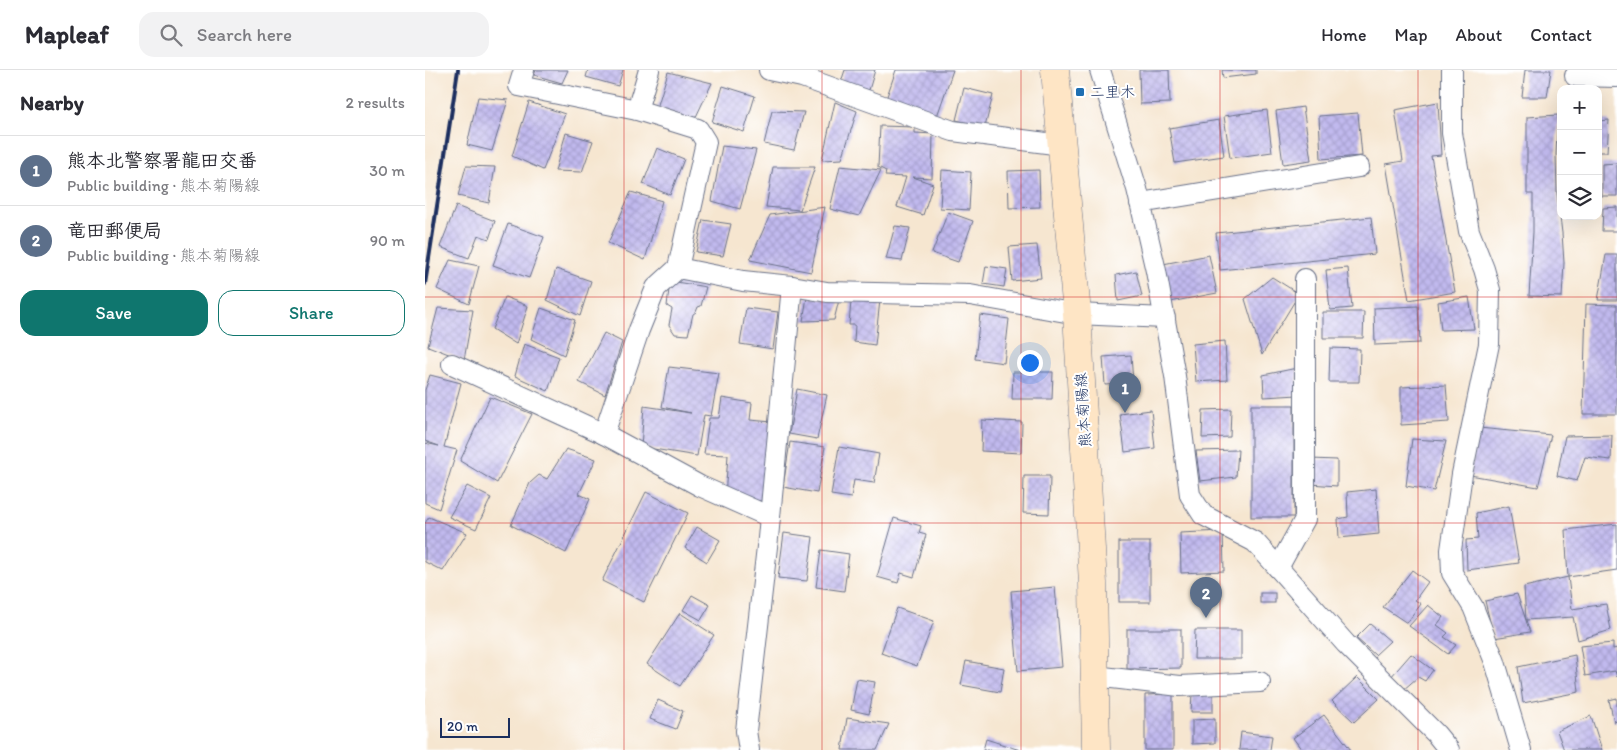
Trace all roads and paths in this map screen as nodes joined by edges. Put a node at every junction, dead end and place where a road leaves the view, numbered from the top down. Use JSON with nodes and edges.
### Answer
{"nodes":[{"id":1,"x":524,"y":70,"type":"edge"},
{"id":2,"x":649,"y":70,"type":"edge"},
{"id":3,"x":769,"y":70,"type":"edge"},
{"id":4,"x":1055,"y":70,"type":"edge"},
{"id":5,"x":1100,"y":70,"type":"edge"},
{"id":6,"x":1452,"y":70,"type":"edge"},
{"id":7,"x":1575,"y":76,"type":"dead end"},
{"id":8,"x":1617,"y":77,"type":"edge"},
{"id":9,"x":637,"y":110,"type":"junction"},
{"id":10,"x":1062,"y":145,"type":"junction"},
{"id":11,"x":1359,"y":167,"type":"dead end"},
{"id":12,"x":1140,"y":203,"type":"junction"},
{"id":13,"x":678,"y":268,"type":"junction"},
{"id":14,"x":1305,"y":279,"type":"dead end"},
{"id":15,"x":792,"y":286,"type":"junction"},
{"id":16,"x":1077,"y":314,"type":"junction"},
{"id":17,"x":1165,"y":318,"type":"junction"},
{"id":18,"x":452,"y":364,"type":"dead end"},
{"id":19,"x":604,"y":434,"type":"junction"},
{"id":20,"x":770,"y":517,"type":"junction"},
{"id":21,"x":1278,"y":568,"type":"junction"},
{"id":22,"x":1095,"y":676,"type":"junction"},
{"id":23,"x":1260,"y":682,"type":"dead end"},
{"id":24,"x":749,"y":750,"type":"edge"},
{"id":25,"x":1096,"y":750,"type":"edge"},
{"id":26,"x":1449,"y":750,"type":"edge"},
{"id":27,"x":1521,"y":750,"type":"edge"}],
"edges":[{"from":1,"to":9,"type":"street"},
{"from":2,"to":9,"type":"street"},
{"from":3,"to":10,"type":"street"},
{"from":4,"to":10,"type":"main road","name":"熊本菊陽線"},
{"from":5,"to":12,"type":"street"},
{"from":6,"to":27,"type":"street"},
{"from":7,"to":8,"type":"street"},
{"from":9,"to":13,"type":"street"},
{"from":10,"to":16,"type":"main road","name":"熊本菊陽線"},
{"from":11,"to":12,"type":"street"},
{"from":12,"to":17,"type":"street"},
{"from":13,"to":15,"type":"street"},
{"from":13,"to":19,"type":"street"},
{"from":14,"to":21,"type":"street"},
{"from":15,"to":16,"type":"street"},
{"from":15,"to":20,"type":"street"},
{"from":16,"to":17,"type":"street"},
{"from":16,"to":22,"type":"main road","name":"熊本菊陽線"},
{"from":17,"to":21,"type":"street"},
{"from":18,"to":19,"type":"street"},
{"from":19,"to":20,"type":"street"},
{"from":20,"to":24,"type":"street"},
{"from":21,"to":26,"type":"street"},
{"from":22,"to":23,"type":"street"},
{"from":22,"to":25,"type":"main road","name":"熊本菊陽線"}]}
